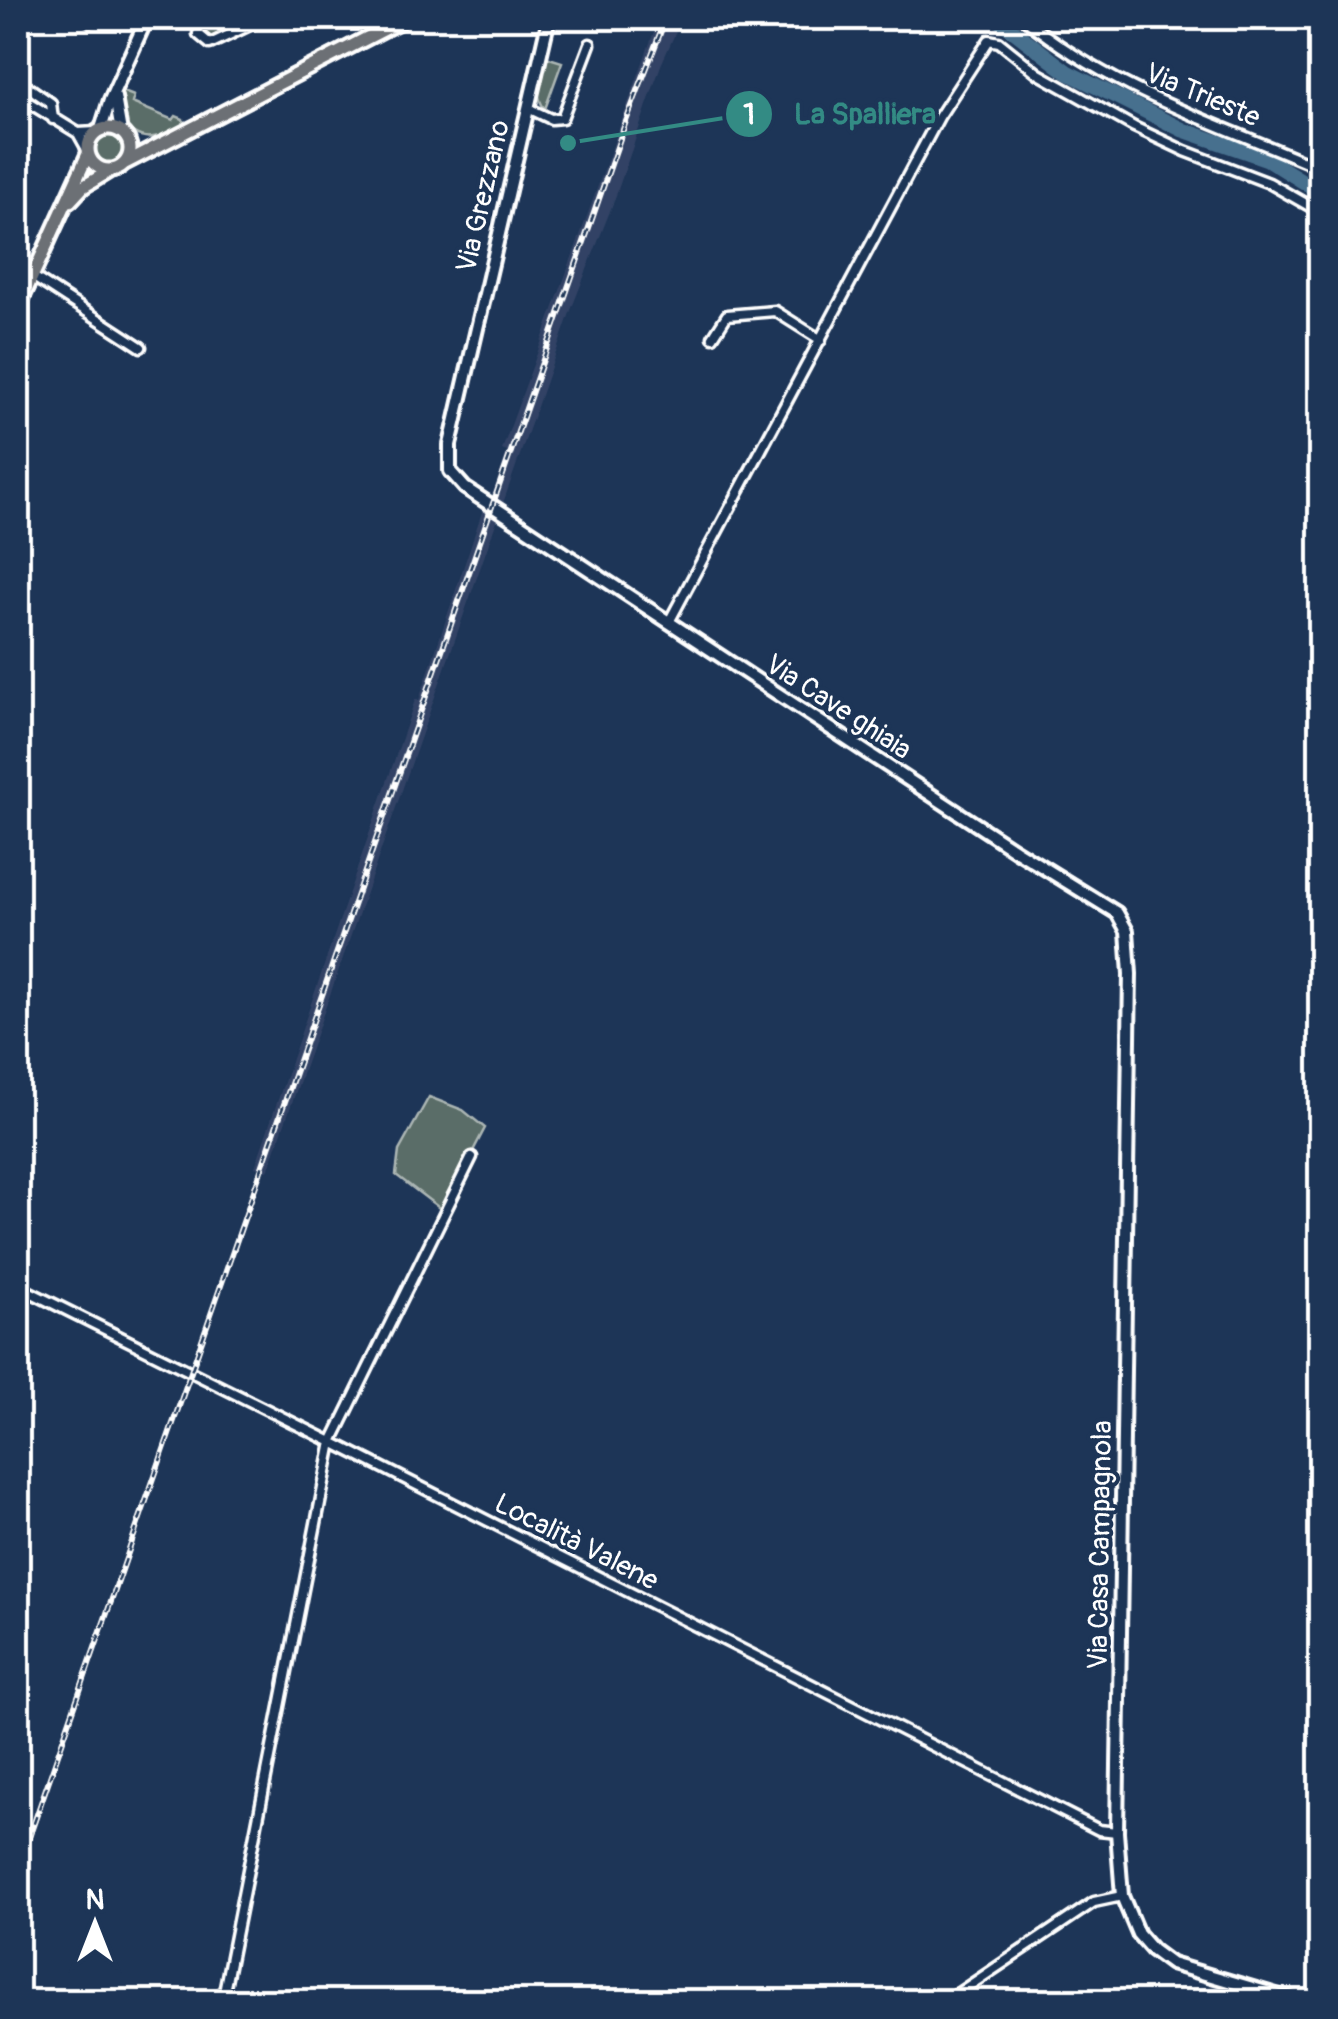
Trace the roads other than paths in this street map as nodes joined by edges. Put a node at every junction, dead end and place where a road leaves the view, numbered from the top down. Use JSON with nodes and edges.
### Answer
{"nodes":[{"id":1,"x":26,"y":18,"type":"edge"},
{"id":2,"x":147,"y":18,"type":"edge"},
{"id":3,"x":202,"y":18,"type":"edge"},
{"id":4,"x":266,"y":18,"type":"edge"},
{"id":5,"x":406,"y":18,"type":"edge"},
{"id":6,"x":549,"y":18,"type":"edge"},
{"id":7,"x":1023,"y":18,"type":"edge"},
{"id":8,"x":18,"y":32,"type":"edge"},
{"id":9,"x":590,"y":44,"type":"dead end"},
{"id":10,"x":18,"y":80,"type":"edge"},
{"id":11,"x":115,"y":91,"type":"junction"},
{"id":12,"x":18,"y":96,"type":"edge"},
{"id":13,"x":528,"y":108,"type":"junction"},
{"id":14,"x":53,"y":119,"type":"junction"},
{"id":15,"x":99,"y":131,"type":"junction"},
{"id":16,"x":78,"y":133,"type":"junction"},
{"id":17,"x":124,"y":135,"type":"junction"},
{"id":18,"x":166,"y":142,"type":"junction"},
{"id":19,"x":88,"y":152,"type":"junction"},
{"id":20,"x":124,"y":163,"type":"junction"},
{"id":21,"x":1320,"y":168,"type":"edge"},
{"id":22,"x":112,"y":170,"type":"junction"},
{"id":23,"x":63,"y":208,"type":"junction"},
{"id":24,"x":1320,"y":212,"type":"edge"},
{"id":25,"x":32,"y":276,"type":"junction"},
{"id":26,"x":18,"y":308,"type":"edge"},
{"id":27,"x":713,"y":337,"type":"dead end"},
{"id":28,"x":821,"y":340,"type":"junction"},
{"id":29,"x":141,"y":347,"type":"dead end"},
{"id":30,"x":484,"y":500,"type":"joint"},
{"id":31,"x":669,"y":622,"type":"junction"},
{"id":32,"x":1130,"y":974,"type":"joint"},
{"id":33,"x":472,"y":1157,"type":"dead end"},
{"id":34,"x":18,"y":1286,"type":"edge"},
{"id":35,"x":332,"y":1442,"type":"junction"},
{"id":36,"x":1117,"y":1832,"type":"junction"},
{"id":37,"x":1122,"y":1896,"type":"junction"},
{"id":38,"x":222,"y":2002,"type":"edge"},
{"id":39,"x":945,"y":2002,"type":"edge"},
{"id":40,"x":1300,"y":2002,"type":"edge"}],
"edges":[{"from":1,"to":8,"type":"street"},
{"from":2,"to":11,"type":"street"},
{"from":3,"to":4,"type":"street"},
{"from":5,"to":18,"type":"main road"},
{"from":6,"to":13,"type":"street","name":"Via Grezzano"},
{"from":7,"to":21,"type":"street","name":"Via Trieste"},
{"from":9,"to":13,"type":"street"},
{"from":10,"to":14,"type":"street"},
{"from":11,"to":15,"type":"street"},
{"from":11,"to":17,"type":"street"},
{"from":12,"to":14,"type":"street"},
{"from":13,"to":30,"type":"street","name":"Via Grezzano"},
{"from":14,"to":16,"type":"street"},
{"from":15,"to":16,"type":"street"},
{"from":15,"to":17,"type":"main road"},
{"from":15,"to":19,"type":"main road"},
{"from":16,"to":19,"type":"street"},
{"from":17,"to":18,"type":"main road"},
{"from":17,"to":20,"type":"main road"},
{"from":18,"to":20,"type":"main road"},
{"from":19,"to":22,"type":"main road"},
{"from":19,"to":23,"type":"main road"},
{"from":20,"to":22,"type":"main road"},
{"from":22,"to":23,"type":"main road"},
{"from":23,"to":25,"type":"main road"},
{"from":24,"to":28,"type":"street"},
{"from":25,"to":26,"type":"main road"},
{"from":25,"to":29,"type":"street"},
{"from":27,"to":28,"type":"street"},
{"from":28,"to":31,"type":"street"},
{"from":30,"to":31,"type":"street","name":"Via Cave ghiaia"},
{"from":31,"to":32,"type":"street","name":"Via Cave ghiaia"},
{"from":32,"to":36,"type":"street","name":"Via Casa Campagnola"},
{"from":33,"to":35,"type":"street"},
{"from":34,"to":35,"type":"street","name":"Località Valene"},
{"from":35,"to":36,"type":"street","name":"Località Valene"},
{"from":35,"to":38,"type":"street"},
{"from":36,"to":37,"type":"street","name":"Via Casa Campagnola"},
{"from":37,"to":39,"type":"street"},
{"from":37,"to":40,"type":"street","name":"Via Casa Campagnola"}]}
